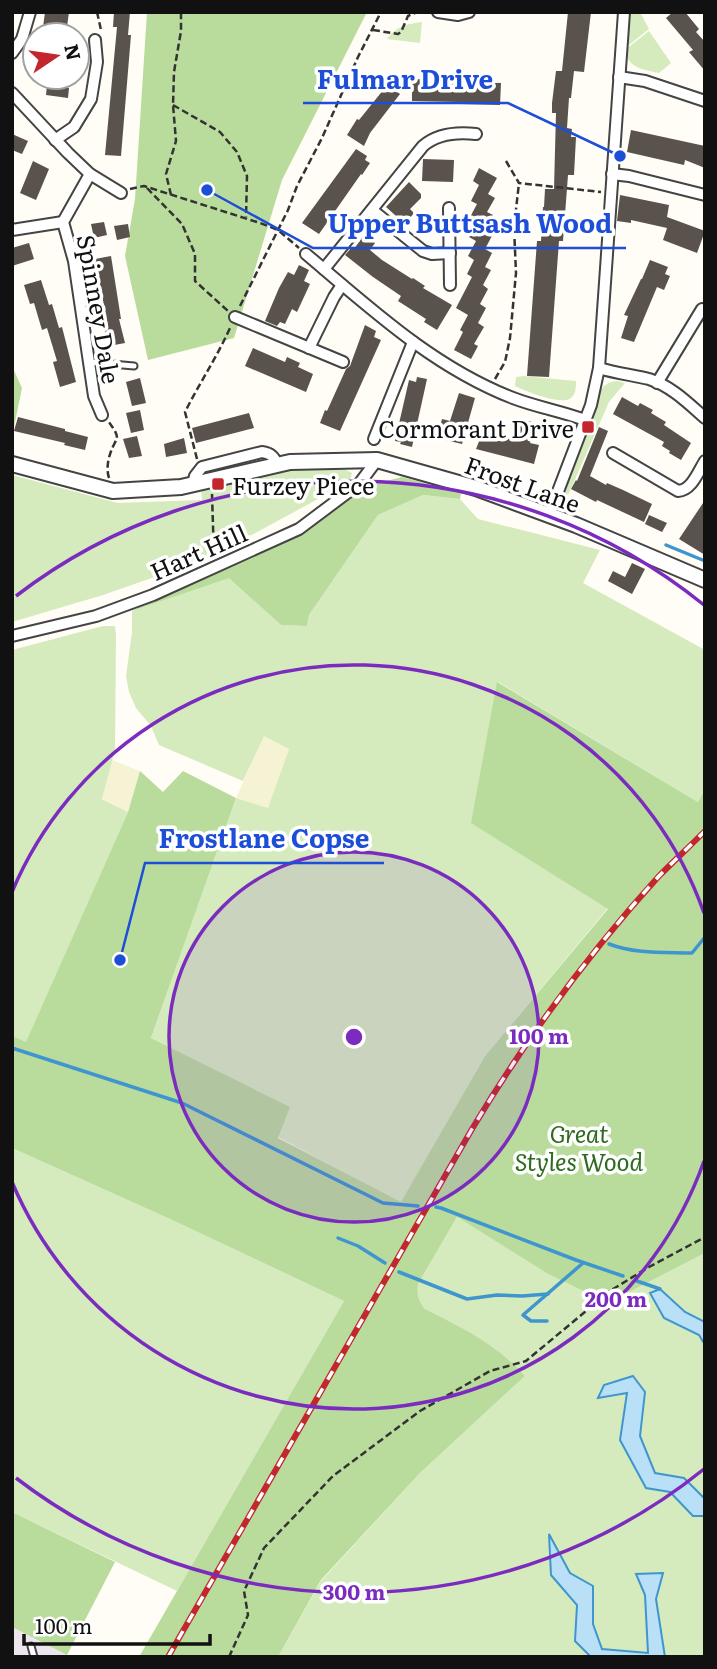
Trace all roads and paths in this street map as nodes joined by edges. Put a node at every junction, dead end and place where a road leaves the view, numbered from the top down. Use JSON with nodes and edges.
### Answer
{"nodes":[{"id":1,"x":30,"y":12,"type":"edge"},
{"id":2,"x":181,"y":12,"type":"edge"},
{"id":3,"x":381,"y":12,"type":"edge"},
{"id":4,"x":417,"y":12,"type":"edge"},
{"id":5,"x":438,"y":12,"type":"edge"},
{"id":6,"x":469,"y":12,"type":"edge"},
{"id":7,"x":624,"y":12,"type":"edge"},
{"id":8,"x":373,"y":30,"type":"junction"},
{"id":9,"x":95,"y":40,"type":"dead end"},
{"id":10,"x":12,"y":52,"type":"edge"},
{"id":11,"x":619,"y":77,"type":"junction"},
{"id":12,"x":12,"y":93,"type":"edge"},
{"id":13,"x":705,"y":101,"type":"edge"},
{"id":14,"x":173,"y":105,"type":"junction"},
{"id":15,"x":476,"y":134,"type":"dead end"},
{"id":16,"x":55,"y":140,"type":"junction"},
{"id":17,"x":506,"y":161,"type":"dead end"},
{"id":18,"x":612,"y":173,"type":"junction"},
{"id":19,"x":90,"y":174,"type":"junction"},
{"id":20,"x":519,"y":183,"type":"junction"},
{"id":21,"x":121,"y":193,"type":"dead end"},
{"id":22,"x":611,"y":193,"type":"junction"},
{"id":23,"x":171,"y":195,"type":"junction"},
{"id":24,"x":705,"y":195,"type":"edge"},
{"id":25,"x":449,"y":208,"type":"dead end"},
{"id":26,"x":372,"y":210,"type":"junction"},
{"id":27,"x":245,"y":218,"type":"junction"},
{"id":28,"x":63,"y":222,"type":"junction"},
{"id":29,"x":12,"y":230,"type":"edge"},
{"id":30,"x":278,"y":230,"type":"junction"},
{"id":31,"x":450,"y":253,"type":"junction"},
{"id":32,"x":306,"y":254,"type":"joint"},
{"id":33,"x":324,"y":269,"type":"junction"},
{"id":34,"x":342,"y":285,"type":"junction"},
{"id":35,"x":450,"y":285,"type":"dead end"},
{"id":36,"x":702,"y":309,"type":"dead end"},
{"id":37,"x":235,"y":317,"type":"junction"},
{"id":38,"x":413,"y":342,"type":"junction"},
{"id":39,"x":309,"y":348,"type":"junction"},
{"id":40,"x":89,"y":362,"type":"junction"},
{"id":41,"x":343,"y":362,"type":"dead end"},
{"id":42,"x":134,"y":366,"type":"dead end"},
{"id":43,"x":599,"y":368,"type":"junction"},
{"id":44,"x":657,"y":383,"type":"junction"},
{"id":45,"x":490,"y":387,"type":"junction"},
{"id":46,"x":102,"y":415,"type":"joint"},
{"id":47,"x":705,"y":418,"type":"edge"},
{"id":48,"x":585,"y":420,"type":"junction"},
{"id":49,"x":374,"y":439,"type":"dead end"},
{"id":50,"x":613,"y":453,"type":"dead end"},
{"id":51,"x":377,"y":460,"type":"junction"},
{"id":52,"x":705,"y":461,"type":"edge"},
{"id":53,"x":12,"y":464,"type":"edge"},
{"id":54,"x":278,"y":465,"type":"junction"},
{"id":55,"x":200,"y":469,"type":"junction"},
{"id":56,"x":212,"y":480,"type":"junction"},
{"id":57,"x":193,"y":484,"type":"junction"},
{"id":58,"x":113,"y":491,"type":"junction"},
{"id":59,"x":549,"y":515,"type":"junction"},
{"id":60,"x":214,"y":567,"type":"junction"},
{"id":61,"x":705,"y":580,"type":"edge"},
{"id":62,"x":12,"y":636,"type":"edge"},
{"id":63,"x":705,"y":1237,"type":"edge"},
{"id":64,"x":31,"y":1646,"type":"dead end"},
{"id":65,"x":34,"y":1657,"type":"edge"},
{"id":66,"x":229,"y":1657,"type":"edge"}],
"edges":[{"from":1,"to":10,"type":"street"},
{"from":2,"to":14,"type":"path"},
{"from":3,"to":8,"type":"path"},
{"from":4,"to":8,"type":"path"},
{"from":5,"to":6,"type":"street"},
{"from":7,"to":11,"type":"street"},
{"from":8,"to":30,"type":"path"},
{"from":9,"to":16,"type":"street"},
{"from":11,"to":13,"type":"street"},
{"from":11,"to":18,"type":"street"},
{"from":12,"to":16,"type":"street"},
{"from":14,"to":23,"type":"path"},
{"from":14,"to":27,"type":"path"},
{"from":15,"to":26,"type":"street"},
{"from":16,"to":19,"type":"street"},
{"from":17,"to":20,"type":"path"},
{"from":18,"to":22,"type":"street"},
{"from":18,"to":24,"type":"street"},
{"from":19,"to":21,"type":"street"},
{"from":19,"to":28,"type":"street","name":"Spinney Dale"},
{"from":20,"to":22,"type":"path"},
{"from":20,"to":45,"type":"path"},
{"from":22,"to":43,"type":"street"},
{"from":23,"to":27,"type":"path"},
{"from":23,"to":37,"type":"path"},
{"from":25,"to":31,"type":"street"},
{"from":26,"to":31,"type":"street"},
{"from":26,"to":33,"type":"street"},
{"from":27,"to":30,"type":"path"},
{"from":28,"to":29,"type":"street"},
{"from":28,"to":40,"type":"street","name":"Spinney Dale"},
{"from":30,"to":32,"type":"path"},
{"from":30,"to":37,"type":"path"},
{"from":31,"to":35,"type":"street"},
{"from":32,"to":33,"type":"street"},
{"from":33,"to":34,"type":"street"},
{"from":34,"to":38,"type":"street"},
{"from":34,"to":39,"type":"street"},
{"from":36,"to":44,"type":"street"},
{"from":37,"to":39,"type":"street"},
{"from":37,"to":55,"type":"path"},
{"from":38,"to":45,"type":"street"},
{"from":38,"to":49,"type":"street"},
{"from":39,"to":41,"type":"street"},
{"from":40,"to":42,"type":"lane"},
{"from":40,"to":46,"type":"street","name":"Spinney Dale"},
{"from":43,"to":44,"type":"street"},
{"from":43,"to":48,"type":"street"},
{"from":44,"to":47,"type":"street"},
{"from":45,"to":48,"type":"street"},
{"from":46,"to":58,"type":"path"},
{"from":48,"to":59,"type":"street"},
{"from":50,"to":52,"type":"street"},
{"from":51,"to":54,"type":"street","name":"Frost Lane"},
{"from":51,"to":59,"type":"street","name":"Frost Lane"},
{"from":51,"to":60,"type":"street","name":"Hart Hill"},
{"from":53,"to":58,"type":"street","name":"Frost Lane"},
{"from":54,"to":55,"type":"street","name":"Frost Lane"},
{"from":54,"to":56,"type":"street","name":"Frost Lane"},
{"from":55,"to":57,"type":"street"},
{"from":56,"to":57,"type":"street","name":"Frost Lane"},
{"from":56,"to":60,"type":"path"},
{"from":57,"to":58,"type":"street","name":"Frost Lane"},
{"from":59,"to":61,"type":"street","name":"Frost Lane"},
{"from":60,"to":62,"type":"street","name":"Hart Hill"},
{"from":63,"to":66,"type":"path"},
{"from":64,"to":65,"type":"lane"}]}
